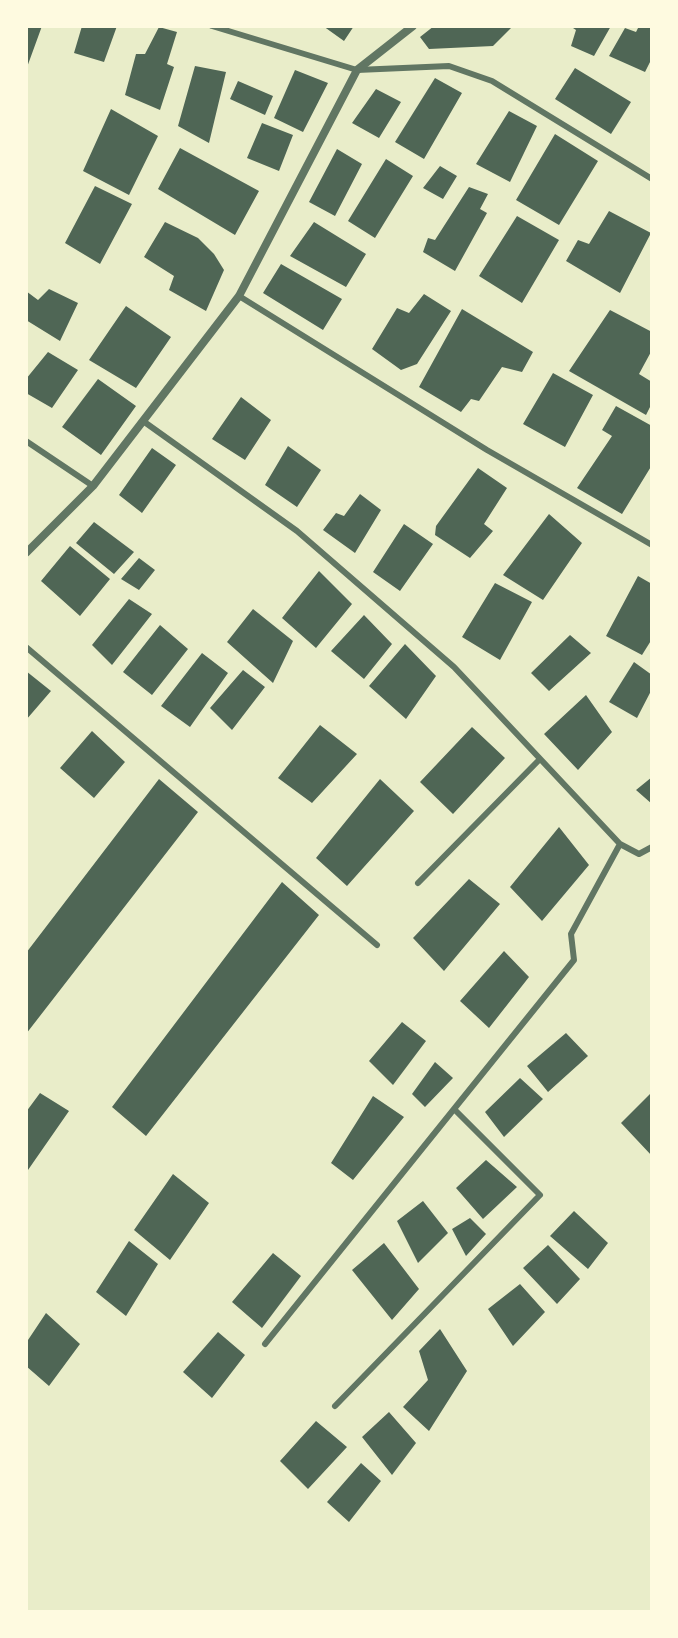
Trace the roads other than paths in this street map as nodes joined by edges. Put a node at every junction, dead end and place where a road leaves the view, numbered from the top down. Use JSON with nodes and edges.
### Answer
{"nodes":[{"id":1,"x":212,"y":26,"type":"edge"},
{"id":2,"x":413,"y":26,"type":"edge"},
{"id":3,"x":357,"y":70,"type":"junction"},
{"id":4,"x":652,"y":179,"type":"edge"},
{"id":5,"x":239,"y":296,"type":"junction"},
{"id":6,"x":143,"y":421,"type":"junction"},
{"id":7,"x":26,"y":441,"type":"edge"},
{"id":8,"x":93,"y":486,"type":"junction"},
{"id":9,"x":652,"y":545,"type":"edge"},
{"id":10,"x":26,"y":553,"type":"edge"},
{"id":11,"x":26,"y":647,"type":"edge"},
{"id":12,"x":539,"y":760,"type":"junction"},
{"id":13,"x":620,"y":844,"type":"junction"},
{"id":14,"x":652,"y":847,"type":"edge"},
{"id":15,"x":418,"y":883,"type":"dead end"},
{"id":16,"x":377,"y":945,"type":"dead end"},
{"id":17,"x":454,"y":1109,"type":"junction"},
{"id":18,"x":265,"y":1344,"type":"dead end"},
{"id":19,"x":335,"y":1406,"type":"dead end"}],
"edges":[{"from":1,"to":3,"type":"lane"},
{"from":2,"to":3,"type":"street"},
{"from":3,"to":4,"type":"lane"},
{"from":3,"to":5,"type":"street"},
{"from":5,"to":6,"type":"street"},
{"from":5,"to":9,"type":"lane"},
{"from":6,"to":8,"type":"street"},
{"from":6,"to":12,"type":"lane"},
{"from":7,"to":8,"type":"lane"},
{"from":8,"to":10,"type":"street"},
{"from":11,"to":16,"type":"lane"},
{"from":12,"to":13,"type":"lane"},
{"from":12,"to":15,"type":"lane"},
{"from":13,"to":14,"type":"lane"},
{"from":13,"to":17,"type":"lane"},
{"from":17,"to":18,"type":"lane"},
{"from":17,"to":19,"type":"lane"}]}
